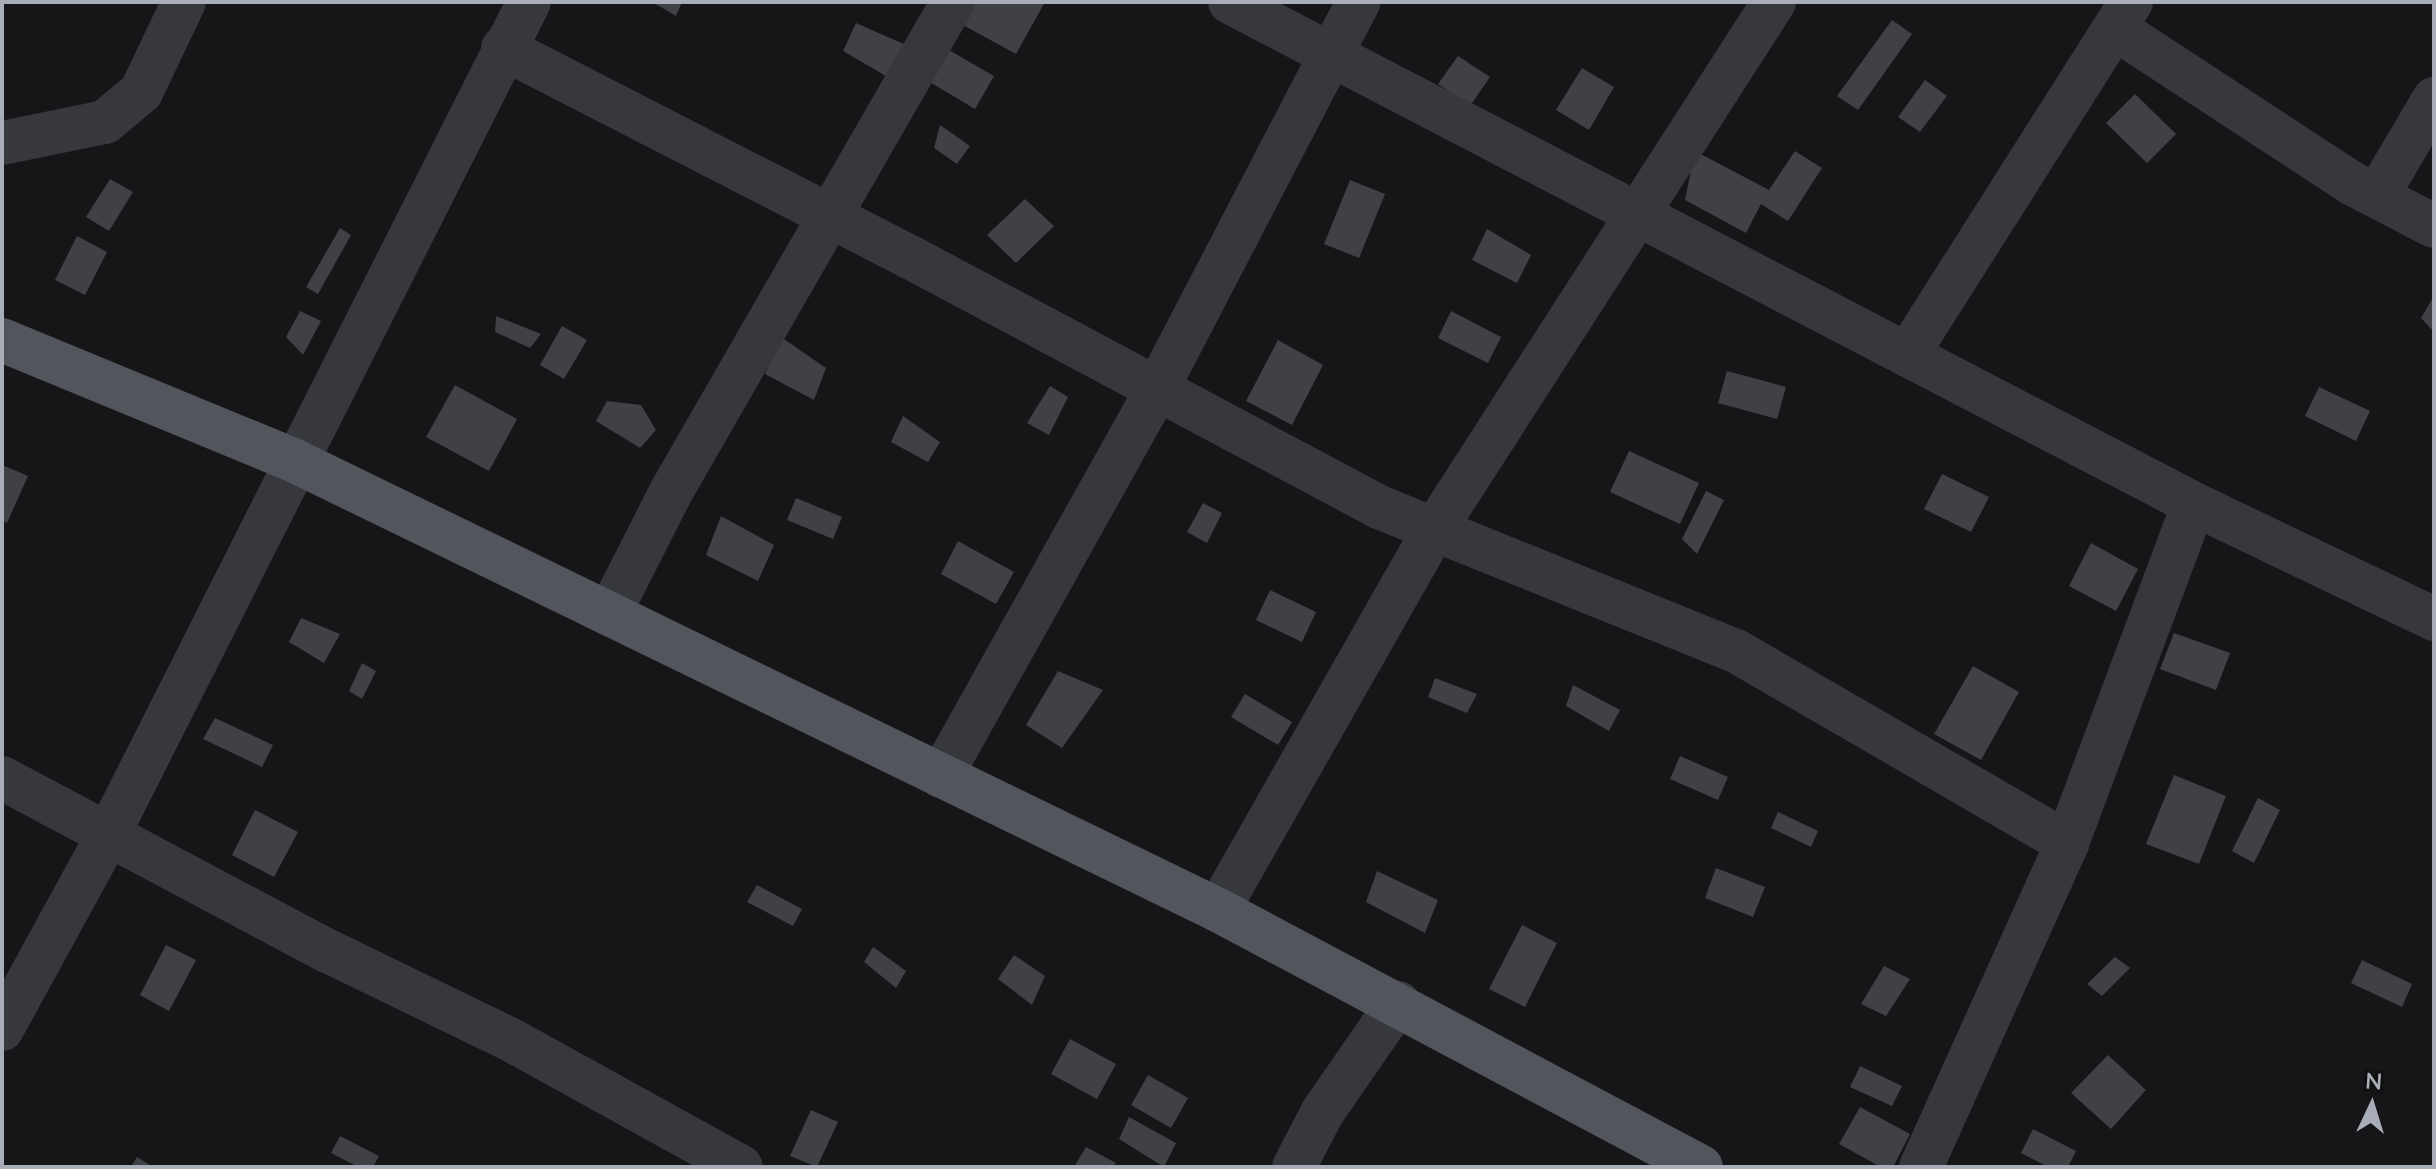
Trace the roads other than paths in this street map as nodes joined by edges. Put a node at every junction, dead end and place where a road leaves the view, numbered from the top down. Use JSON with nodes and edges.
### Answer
{"nodes":[{"id":1,"x":184,"y":2,"type":"edge"},
{"id":2,"x":529,"y":2,"type":"edge"},
{"id":3,"x":953,"y":2,"type":"edge"},
{"id":4,"x":1230,"y":2,"type":"edge"},
{"id":5,"x":1358,"y":2,"type":"edge"},
{"id":6,"x":1774,"y":2,"type":"edge"},
{"id":7,"x":2124,"y":15,"type":"edge"},
{"id":8,"x":503,"y":48,"type":"junction"},
{"id":9,"x":1328,"y":53,"type":"junction"},
{"id":10,"x":2434,"y":99,"type":"edge"},
{"id":11,"x":2,"y":143,"type":"edge"},
{"id":12,"x":2372,"y":190,"type":"junction"},
{"id":13,"x":1634,"y":213,"type":"junction"},
{"id":14,"x":828,"y":215,"type":"junction"},
{"id":15,"x":2434,"y":226,"type":"edge"},
{"id":16,"x":2,"y":340,"type":"edge"},
{"id":17,"x":1907,"y":355,"type":"junction"},
{"id":18,"x":1158,"y":387,"type":"junction"},
{"id":19,"x":293,"y":460,"type":"junction"},
{"id":20,"x":2194,"y":504,"type":"junction"},
{"id":21,"x":1433,"y":532,"type":"junction"},
{"id":22,"x":609,"y":614,"type":"junction"},
{"id":23,"x":2434,"y":619,"type":"edge"},
{"id":24,"x":941,"y":776,"type":"junction"},
{"id":25,"x":2,"y":778,"type":"edge"},
{"id":26,"x":108,"y":835,"type":"junction"},
{"id":27,"x":2067,"y":843,"type":"junction"},
{"id":28,"x":1218,"y":910,"type":"junction"},
{"id":29,"x":1398,"y":1003,"type":"junction"},
{"id":30,"x":2,"y":1029,"type":"edge"},
{"id":31,"x":741,"y":1167,"type":"edge"},
{"id":32,"x":1294,"y":1167,"type":"edge"},
{"id":33,"x":1701,"y":1167,"type":"edge"},
{"id":34,"x":1921,"y":1167,"type":"edge"}],
"edges":[{"from":1,"to":11,"type":"street"},
{"from":2,"to":8,"type":"street"},
{"from":3,"to":14,"type":"street"},
{"from":4,"to":9,"type":"street"},
{"from":5,"to":9,"type":"street"},
{"from":6,"to":13,"type":"street"},
{"from":7,"to":12,"type":"street"},
{"from":7,"to":17,"type":"street"},
{"from":8,"to":14,"type":"street"},
{"from":8,"to":19,"type":"street"},
{"from":9,"to":13,"type":"street"},
{"from":9,"to":18,"type":"street"},
{"from":10,"to":12,"type":"street"},
{"from":12,"to":15,"type":"street"},
{"from":13,"to":17,"type":"street"},
{"from":13,"to":21,"type":"street"},
{"from":14,"to":18,"type":"street"},
{"from":14,"to":22,"type":"street"},
{"from":16,"to":19,"type":"main road"},
{"from":17,"to":20,"type":"street"},
{"from":18,"to":21,"type":"street"},
{"from":18,"to":24,"type":"street"},
{"from":19,"to":22,"type":"main road"},
{"from":19,"to":26,"type":"street"},
{"from":20,"to":23,"type":"street"},
{"from":20,"to":27,"type":"street"},
{"from":21,"to":27,"type":"street"},
{"from":21,"to":28,"type":"street"},
{"from":22,"to":24,"type":"main road"},
{"from":24,"to":28,"type":"main road"},
{"from":25,"to":26,"type":"street"},
{"from":26,"to":30,"type":"street"},
{"from":26,"to":31,"type":"street"},
{"from":27,"to":34,"type":"street"},
{"from":28,"to":29,"type":"main road"},
{"from":29,"to":32,"type":"street"},
{"from":29,"to":33,"type":"main road"}]}
